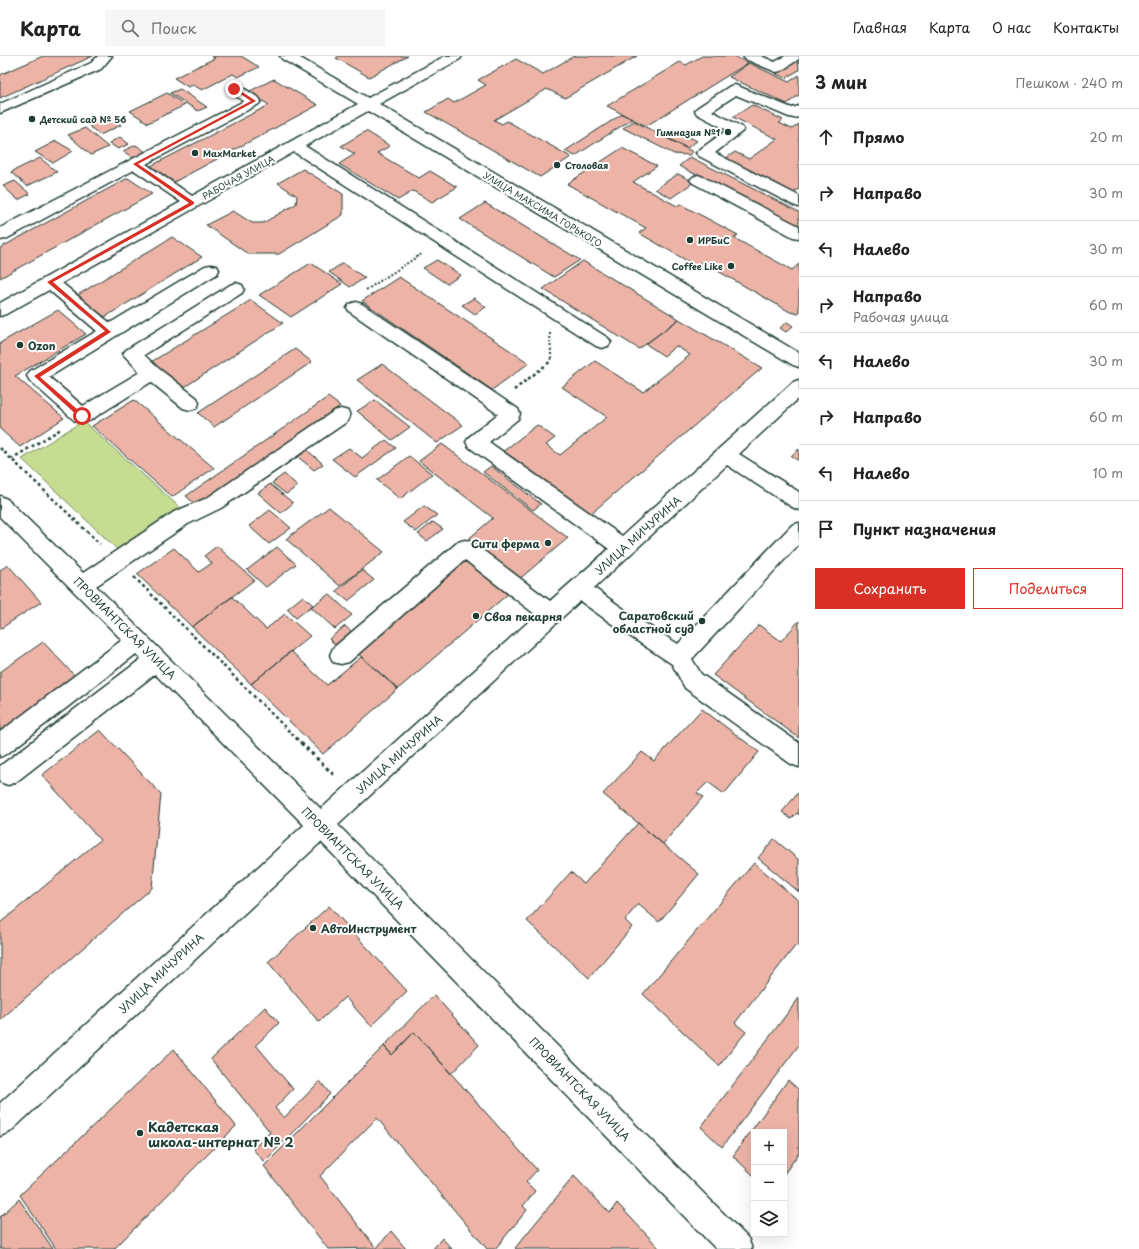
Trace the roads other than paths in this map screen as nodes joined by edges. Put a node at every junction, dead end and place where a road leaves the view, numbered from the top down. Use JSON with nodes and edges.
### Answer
{"nodes":[{"id":1,"x":105,"y":56,"type":"edge"},
{"id":2,"x":287,"y":56,"type":"edge"},
{"id":3,"x":456,"y":56,"type":"edge"},
{"id":4,"x":750,"y":56,"type":"edge"},
{"id":5,"x":794,"y":56,"type":"edge"},
{"id":6,"x":234,"y":89,"type":"dead end"},
{"id":7,"x":368,"y":105,"type":"junction"},
{"id":8,"x":0,"y":109,"type":"edge"},
{"id":9,"x":799,"y":110,"type":"edge"},
{"id":10,"x":294,"y":146,"type":"junction"},
{"id":11,"x":135,"y":164,"type":"junction"},
{"id":12,"x":698,"y":180,"type":"dead end"},
{"id":13,"x":799,"y":202,"type":"edge"},
{"id":14,"x":192,"y":203,"type":"junction"},
{"id":15,"x":799,"y":233,"type":"edge"},
{"id":16,"x":0,"y":235,"type":"edge"},
{"id":17,"x":211,"y":270,"type":"dead end"},
{"id":18,"x":50,"y":282,"type":"junction"},
{"id":19,"x":236,"y":289,"type":"dead end"},
{"id":20,"x":356,"y":308,"type":"road end"},
{"id":21,"x":0,"y":310,"type":"edge"},
{"id":22,"x":109,"y":332,"type":"junction"},
{"id":23,"x":602,"y":342,"type":"dead end"},
{"id":24,"x":799,"y":361,"type":"edge"},
{"id":25,"x":152,"y":373,"type":"junction"},
{"id":26,"x":799,"y":387,"type":"edge"},
{"id":27,"x":190,"y":403,"type":"dead end"},
{"id":28,"x":341,"y":416,"type":"dead end"},
{"id":29,"x":726,"y":454,"type":"junction"},
{"id":30,"x":799,"y":502,"type":"edge"},
{"id":31,"x":0,"y":504,"type":"edge"},
{"id":32,"x":799,"y":531,"type":"edge"},
{"id":33,"x":623,"y":548,"type":"junction"},
{"id":34,"x":82,"y":585,"type":"junction"},
{"id":35,"x":580,"y":588,"type":"junction"},
{"id":36,"x":551,"y":614,"type":"junction"},
{"id":37,"x":137,"y":641,"type":"junction"},
{"id":38,"x":341,"y":655,"type":"dead end"},
{"id":39,"x":680,"y":657,"type":"junction"},
{"id":40,"x":157,"y":660,"type":"junction"},
{"id":41,"x":0,"y":746,"type":"edge"},
{"id":42,"x":799,"y":756,"type":"edge"},
{"id":43,"x":8,"y":774,"type":"dead end"},
{"id":44,"x":321,"y":824,"type":"junction"},
{"id":45,"x":0,"y":1122,"type":"edge"},
{"id":46,"x":737,"y":1249,"type":"edge"}],
"edges":[{"from":1,"to":8,"type":"street"},
{"from":2,"to":7,"type":"street","name":"УЛИЦА МАКСИМА ГОРЬКОГО"},
{"from":3,"to":7,"type":"street","name":"РАБОЧАЯ УЛИЦА"},
{"from":4,"to":5,"type":"street"},
{"from":6,"to":11,"type":"street"},
{"from":7,"to":10,"type":"street","name":"РАБОЧАЯ УЛИЦА"},
{"from":7,"to":24,"type":"street","name":"УЛИЦА МАКСИМА ГОРЬКОГО"},
{"from":9,"to":13,"type":"street"},
{"from":10,"to":14,"type":"street","name":"РАБОЧАЯ УЛИЦА"},
{"from":10,"to":23,"type":"street"},
{"from":11,"to":14,"type":"street"},
{"from":11,"to":16,"type":"street"},
{"from":12,"to":15,"type":"street"},
{"from":14,"to":18,"type":"street","name":"РАБОЧАЯ УЛИЦА"},
{"from":17,"to":22,"type":"street"},
{"from":18,"to":21,"type":"street","name":"РАБОЧАЯ УЛИЦА"},
{"from":18,"to":22,"type":"street"},
{"from":19,"to":25,"type":"street"},
{"from":20,"to":33,"type":"street"},
{"from":22,"to":25,"type":"street"},
{"from":25,"to":27,"type":"street"},
{"from":26,"to":29,"type":"street","name":"УЛИЦА МИЧУРИНА"},
{"from":28,"to":34,"type":"street"},
{"from":29,"to":30,"type":"street"},
{"from":29,"to":33,"type":"street","name":"УЛИЦА МИЧУРИНА"},
{"from":31,"to":34,"type":"street","name":"ПРОВИАНТСКАЯ УЛИЦА"},
{"from":32,"to":39,"type":"street"},
{"from":33,"to":35,"type":"street","name":"УЛИЦА МИЧУРИНА"},
{"from":34,"to":37,"type":"street","name":"ПРОВИАНТСКАЯ УЛИЦА"},
{"from":35,"to":36,"type":"street","name":"УЛИЦА МИЧУРИНА"},
{"from":35,"to":39,"type":"street"},
{"from":36,"to":38,"type":"street"},
{"from":36,"to":44,"type":"street","name":"УЛИЦА МИЧУРИНА"},
{"from":37,"to":40,"type":"street","name":"ПРОВИАНТСКАЯ УЛИЦА"},
{"from":37,"to":41,"type":"street"},
{"from":39,"to":42,"type":"street"},
{"from":40,"to":43,"type":"street"},
{"from":40,"to":44,"type":"street","name":"ПРОВИАНТСКАЯ УЛИЦА"},
{"from":44,"to":45,"type":"street","name":"УЛИЦА МИЧУРИНА"},
{"from":44,"to":46,"type":"street","name":"ПРОВИАНТСКАЯ УЛИЦА"}]}
